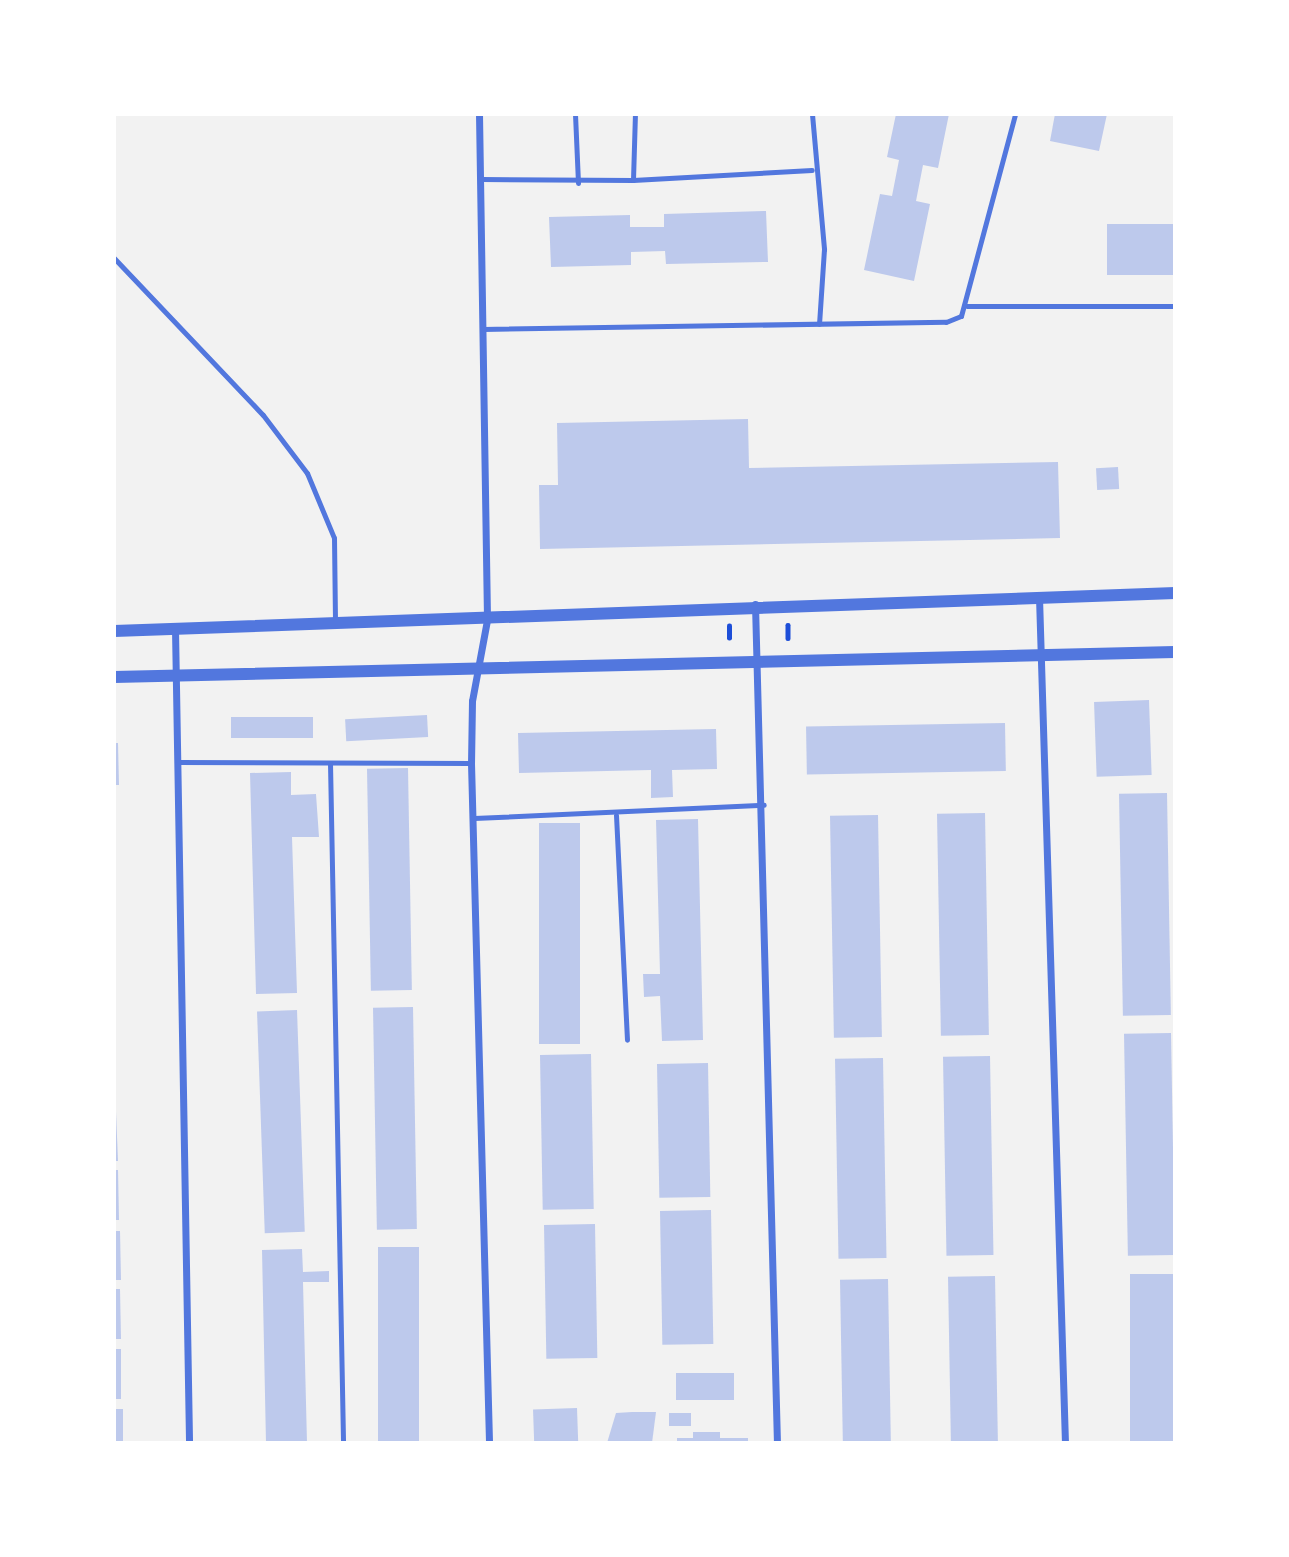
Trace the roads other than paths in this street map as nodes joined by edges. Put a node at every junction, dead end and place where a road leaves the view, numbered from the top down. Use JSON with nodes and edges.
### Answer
{"nodes":[{"id":1,"x":480,"y":114,"type":"edge"},
{"id":2,"x":575,"y":114,"type":"edge"},
{"id":3,"x":635,"y":114,"type":"edge"},
{"id":4,"x":812,"y":114,"type":"edge"},
{"id":5,"x":1016,"y":114,"type":"edge"},
{"id":6,"x":812,"y":170,"type":"junction"},
{"id":7,"x":481,"y":178,"type":"junction"},
{"id":8,"x":633,"y":180,"type":"junction"},
{"id":9,"x":578,"y":183,"type":"junction"},
{"id":10,"x":114,"y":258,"type":"edge"},
{"id":11,"x":967,"y":306,"type":"junction"},
{"id":12,"x":1175,"y":306,"type":"edge"},
{"id":13,"x":819,"y":324,"type":"junction"},
{"id":14,"x":483,"y":330,"type":"junction"},
{"id":15,"x":1175,"y":593,"type":"edge"},
{"id":16,"x":1039,"y":595,"type":"junction"},
{"id":17,"x":755,"y":604,"type":"junction"},
{"id":18,"x":487,"y":620,"type":"junction"},
{"id":19,"x":334,"y":625,"type":"junction"},
{"id":20,"x":175,"y":629,"type":"junction"},
{"id":21,"x":114,"y":631,"type":"edge"},
{"id":22,"x":1175,"y":652,"type":"edge"},
{"id":23,"x":1044,"y":655,"type":"junction"},
{"id":24,"x":761,"y":662,"type":"junction"},
{"id":25,"x":480,"y":667,"type":"junction"},
{"id":26,"x":174,"y":676,"type":"junction"},
{"id":27,"x":114,"y":677,"type":"edge"},
{"id":28,"x":176,"y":762,"type":"junction"},
{"id":29,"x":330,"y":763,"type":"junction"},
{"id":30,"x":471,"y":763,"type":"junction"},
{"id":31,"x":764,"y":805,"type":"junction"},
{"id":32,"x":616,"y":815,"type":"junction"},
{"id":33,"x":474,"y":818,"type":"junction"},
{"id":34,"x":627,"y":1040,"type":"dead end"},
{"id":35,"x":189,"y":1443,"type":"edge"},
{"id":36,"x":343,"y":1443,"type":"edge"},
{"id":37,"x":489,"y":1443,"type":"edge"},
{"id":38,"x":778,"y":1443,"type":"edge"},
{"id":39,"x":1065,"y":1443,"type":"edge"}],
"edges":[{"from":1,"to":7,"type":"street"},
{"from":2,"to":9,"type":"lane"},
{"from":3,"to":8,"type":"lane"},
{"from":4,"to":6,"type":"lane"},
{"from":5,"to":11,"type":"lane"},
{"from":6,"to":8,"type":"lane"},
{"from":6,"to":13,"type":"lane"},
{"from":7,"to":9,"type":"lane"},
{"from":7,"to":14,"type":"street"},
{"from":8,"to":9,"type":"lane"},
{"from":10,"to":19,"type":"lane"},
{"from":11,"to":12,"type":"lane"},
{"from":11,"to":13,"type":"lane"},
{"from":13,"to":14,"type":"lane"},
{"from":14,"to":18,"type":"street"},
{"from":15,"to":16,"type":"street"},
{"from":16,"to":17,"type":"street"},
{"from":16,"to":23,"type":"street"},
{"from":17,"to":18,"type":"street"},
{"from":17,"to":24,"type":"street"},
{"from":18,"to":19,"type":"street"},
{"from":18,"to":25,"type":"street"},
{"from":19,"to":20,"type":"street"},
{"from":20,"to":21,"type":"street"},
{"from":20,"to":26,"type":"street"},
{"from":22,"to":23,"type":"street"},
{"from":23,"to":24,"type":"street"},
{"from":23,"to":39,"type":"street"},
{"from":24,"to":25,"type":"street"},
{"from":24,"to":31,"type":"street"},
{"from":25,"to":26,"type":"street"},
{"from":25,"to":30,"type":"street"},
{"from":26,"to":27,"type":"street"},
{"from":26,"to":28,"type":"street"},
{"from":28,"to":29,"type":"lane"},
{"from":28,"to":35,"type":"street"},
{"from":29,"to":30,"type":"lane"},
{"from":29,"to":36,"type":"lane"},
{"from":30,"to":33,"type":"street"},
{"from":31,"to":32,"type":"lane"},
{"from":31,"to":38,"type":"street"},
{"from":32,"to":33,"type":"lane"},
{"from":32,"to":34,"type":"lane"},
{"from":33,"to":37,"type":"street"}]}
